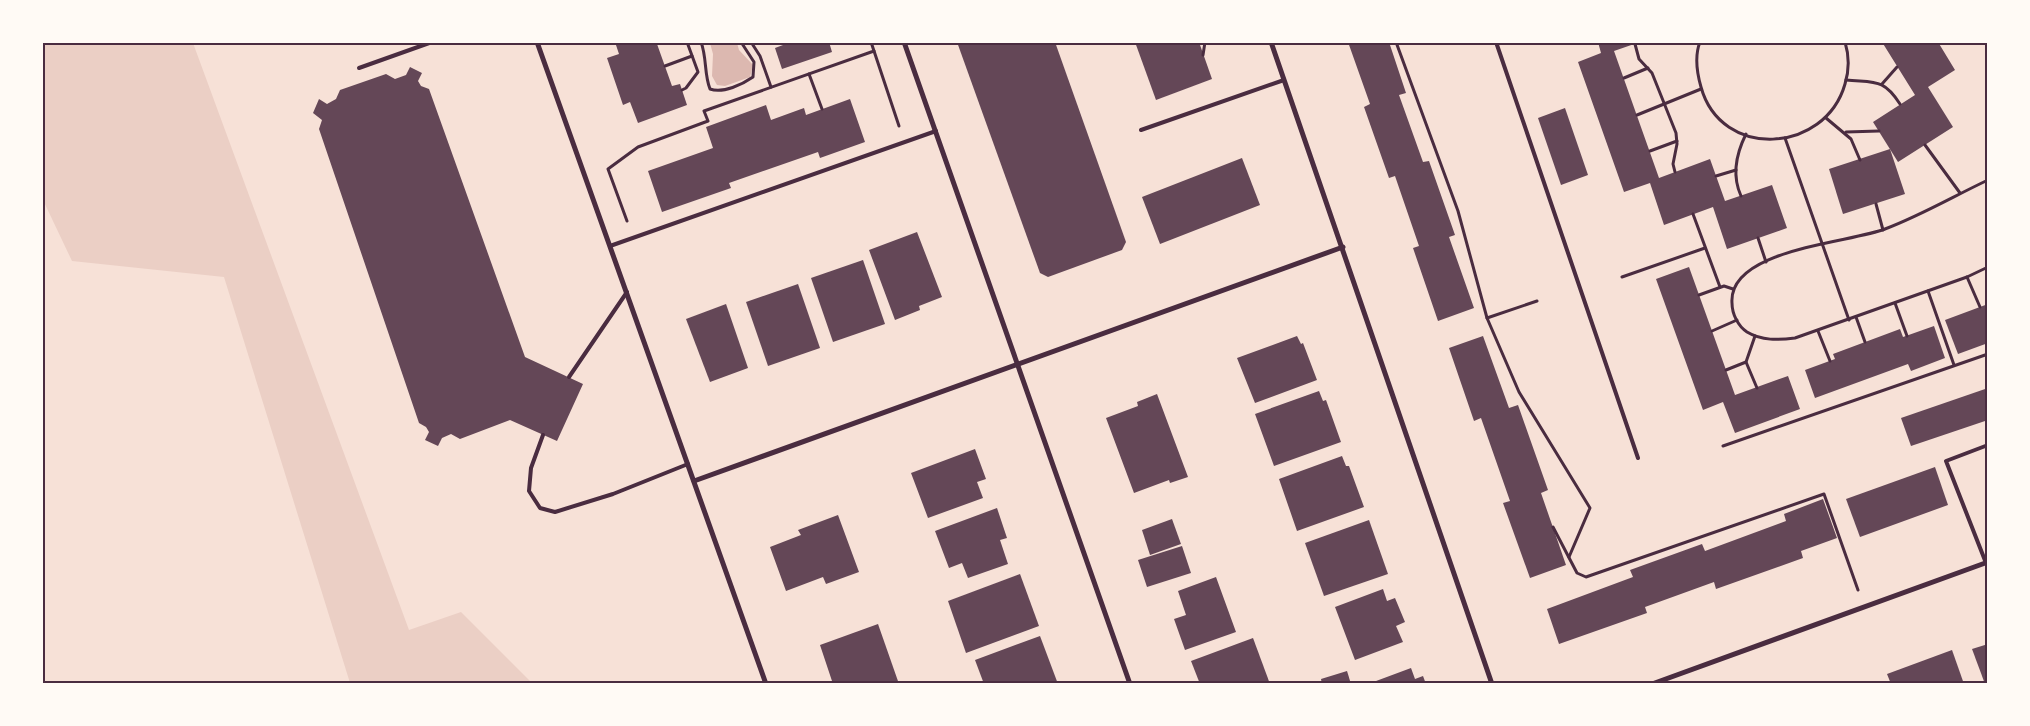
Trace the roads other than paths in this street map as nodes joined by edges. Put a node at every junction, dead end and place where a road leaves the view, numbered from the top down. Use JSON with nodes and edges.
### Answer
{"nodes":[{"id":1,"x":432,"y":42,"type":"edge"},
{"id":2,"x":537,"y":42,"type":"edge"},
{"id":3,"x":904,"y":42,"type":"edge"},
{"id":4,"x":1270,"y":42,"type":"edge"},
{"id":5,"x":1496,"y":42,"type":"edge"},
{"id":6,"x":359,"y":68,"type":"dead end"},
{"id":7,"x":1284,"y":80,"type":"junction"},
{"id":8,"x":1141,"y":130,"type":"dead end"},
{"id":9,"x":936,"y":132,"type":"junction"},
{"id":10,"x":610,"y":246,"type":"junction"},
{"id":11,"x":1343,"y":247,"type":"junction"},
{"id":12,"x":627,"y":292,"type":"junction"},
{"id":13,"x":1018,"y":364,"type":"junction"},
{"id":14,"x":569,"y":377,"type":"dead end"},
{"id":15,"x":543,"y":435,"type":"dead end"},
{"id":16,"x":1988,"y":445,"type":"edge"},
{"id":17,"x":1638,"y":458,"type":"dead end"},
{"id":18,"x":688,"y":464,"type":"junction"},
{"id":19,"x":694,"y":480,"type":"junction"},
{"id":20,"x":1987,"y":563,"type":"edge"},
{"id":21,"x":766,"y":684,"type":"edge"},
{"id":22,"x":1130,"y":684,"type":"edge"},
{"id":23,"x":1492,"y":684,"type":"edge"},
{"id":24,"x":1652,"y":684,"type":"edge"}],
"edges":[{"from":1,"to":6,"type":"lane"},
{"from":2,"to":10,"type":"street"},
{"from":3,"to":9,"type":"street"},
{"from":4,"to":7,"type":"street"},
{"from":5,"to":17,"type":"lane"},
{"from":7,"to":8,"type":"lane"},
{"from":7,"to":11,"type":"street"},
{"from":9,"to":10,"type":"lane"},
{"from":9,"to":13,"type":"street"},
{"from":10,"to":12,"type":"street"},
{"from":11,"to":13,"type":"street"},
{"from":11,"to":23,"type":"street"},
{"from":12,"to":14,"type":"lane"},
{"from":12,"to":18,"type":"street"},
{"from":13,"to":19,"type":"street"},
{"from":13,"to":22,"type":"street"},
{"from":15,"to":18,"type":"lane"},
{"from":16,"to":20,"type":"lane"},
{"from":18,"to":19,"type":"street"},
{"from":19,"to":21,"type":"street"},
{"from":20,"to":24,"type":"street"}]}
